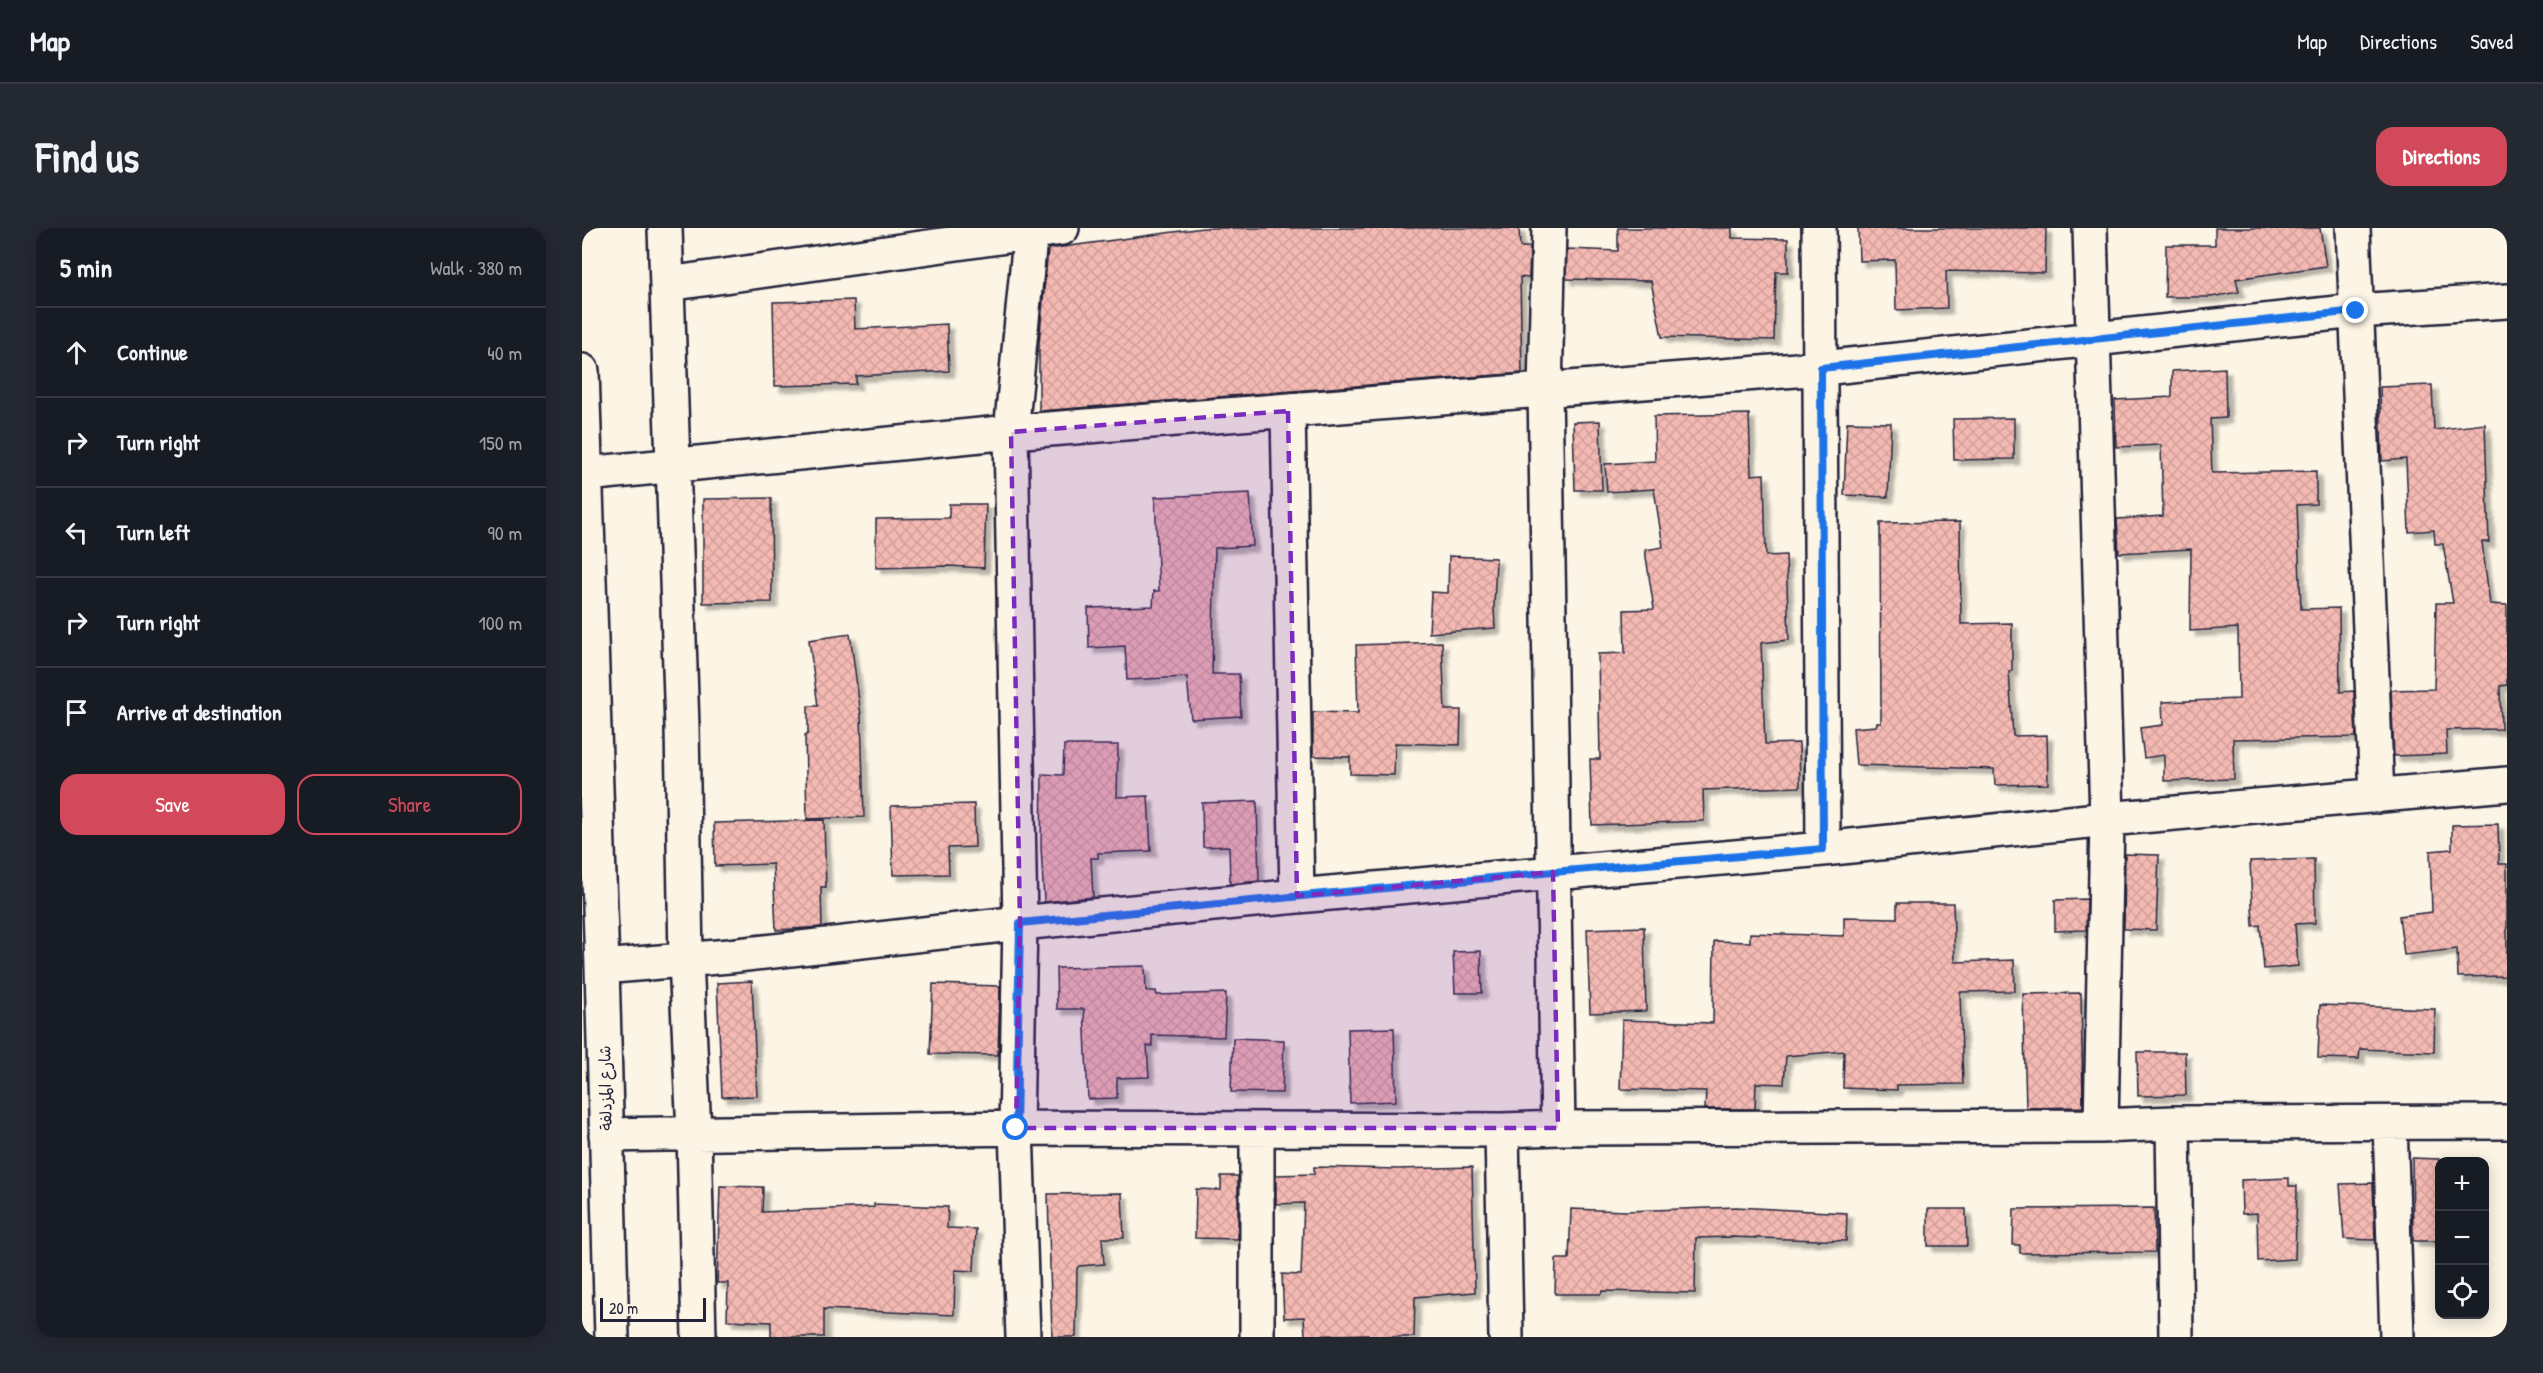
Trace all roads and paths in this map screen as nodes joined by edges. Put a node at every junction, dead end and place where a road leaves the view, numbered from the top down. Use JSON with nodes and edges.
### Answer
{"nodes":[{"id":1,"x":665,"y":228,"type":"edge"},
{"id":2,"x":1549,"y":228,"type":"edge"},
{"id":3,"x":1819,"y":228,"type":"edge"},
{"id":4,"x":2090,"y":228,"type":"edge"},
{"id":5,"x":2353,"y":228,"type":"edge"},
{"id":6,"x":1041,"y":229,"type":"edge"},
{"id":7,"x":668,"y":284,"type":"junction"},
{"id":8,"x":2507,"y":302,"type":"edge"},
{"id":9,"x":2356,"y":311,"type":"junction"},
{"id":10,"x":2093,"y":341,"type":"junction"},
{"id":11,"x":1821,"y":368,"type":"junction"},
{"id":12,"x":582,"y":371,"type":"edge"},
{"id":13,"x":1545,"y":390,"type":"junction"},
{"id":14,"x":1288,"y":411,"type":"junction"},
{"id":15,"x":1011,"y":432,"type":"junction"},
{"id":16,"x":673,"y":465,"type":"junction"},
{"id":17,"x":586,"y":474,"type":"junction"},
{"id":18,"x":2507,"y":784,"type":"edge"},
{"id":19,"x":2377,"y":795,"type":"junction"},
{"id":20,"x":2106,"y":819,"type":"junction"},
{"id":21,"x":1823,"y":849,"type":"junction"},
{"id":22,"x":1553,"y":872,"type":"junction"},
{"id":23,"x":1297,"y":896,"type":"junction"},
{"id":24,"x":1020,"y":923,"type":"junction"},
{"id":25,"x":686,"y":960,"type":"junction"},
{"id":26,"x":602,"y":967,"type":"junction"},
{"id":27,"x":2507,"y":1122,"type":"edge"},
{"id":28,"x":2173,"y":1123,"type":"junction"},
{"id":29,"x":2390,"y":1123,"type":"junction"},
{"id":30,"x":2101,"y":1126,"type":"junction"},
{"id":31,"x":1016,"y":1128,"type":"junction"},
{"id":32,"x":1558,"y":1128,"type":"junction"},
{"id":33,"x":1257,"y":1129,"type":"junction"},
{"id":34,"x":1502,"y":1130,"type":"junction"},
{"id":35,"x":694,"y":1133,"type":"junction"},
{"id":36,"x":606,"y":1135,"type":"junction"},
{"id":37,"x":612,"y":1337,"type":"edge"},
{"id":38,"x":699,"y":1337,"type":"edge"},
{"id":39,"x":1023,"y":1337,"type":"edge"},
{"id":40,"x":1257,"y":1337,"type":"edge"},
{"id":41,"x":1506,"y":1337,"type":"edge"},
{"id":42,"x":2176,"y":1337,"type":"edge"},
{"id":43,"x":2397,"y":1337,"type":"edge"}],
"edges":[{"from":1,"to":7,"type":"street"},
{"from":2,"to":13,"type":"street"},
{"from":3,"to":11,"type":"street"},
{"from":4,"to":10,"type":"street"},
{"from":5,"to":9,"type":"street"},
{"from":6,"to":7,"type":"street"},
{"from":6,"to":15,"type":"street"},
{"from":7,"to":16,"type":"street"},
{"from":8,"to":9,"type":"street"},
{"from":9,"to":10,"type":"street"},
{"from":9,"to":19,"type":"street"},
{"from":10,"to":11,"type":"street"},
{"from":10,"to":20,"type":"street"},
{"from":11,"to":13,"type":"street"},
{"from":11,"to":21,"type":"street"},
{"from":12,"to":17,"type":"street","name":"شارع المزدلفة"},
{"from":13,"to":14,"type":"street"},
{"from":13,"to":22,"type":"street"},
{"from":14,"to":15,"type":"street"},
{"from":14,"to":23,"type":"street"},
{"from":15,"to":16,"type":"street"},
{"from":15,"to":24,"type":"street"},
{"from":16,"to":17,"type":"street"},
{"from":16,"to":25,"type":"street"},
{"from":17,"to":26,"type":"street","name":"شارع المزدلفة"},
{"from":18,"to":19,"type":"street"},
{"from":19,"to":20,"type":"street"},
{"from":20,"to":21,"type":"street"},
{"from":20,"to":30,"type":"street"},
{"from":21,"to":22,"type":"street"},
{"from":22,"to":23,"type":"street"},
{"from":22,"to":32,"type":"street"},
{"from":23,"to":24,"type":"street"},
{"from":24,"to":25,"type":"street"},
{"from":24,"to":31,"type":"street"},
{"from":25,"to":26,"type":"street"},
{"from":25,"to":35,"type":"street"},
{"from":26,"to":36,"type":"street","name":"شارع المزدلفة"},
{"from":27,"to":29,"type":"street"},
{"from":28,"to":29,"type":"street"},
{"from":28,"to":30,"type":"street"},
{"from":28,"to":42,"type":"street"},
{"from":29,"to":43,"type":"street"},
{"from":30,"to":32,"type":"street"},
{"from":31,"to":33,"type":"street"},
{"from":31,"to":35,"type":"street"},
{"from":31,"to":39,"type":"street"},
{"from":32,"to":34,"type":"street"},
{"from":33,"to":34,"type":"street"},
{"from":33,"to":40,"type":"street"},
{"from":34,"to":41,"type":"street"},
{"from":35,"to":36,"type":"street"},
{"from":35,"to":38,"type":"street"},
{"from":36,"to":37,"type":"street","name":"شارع المزدلفة"}]}
